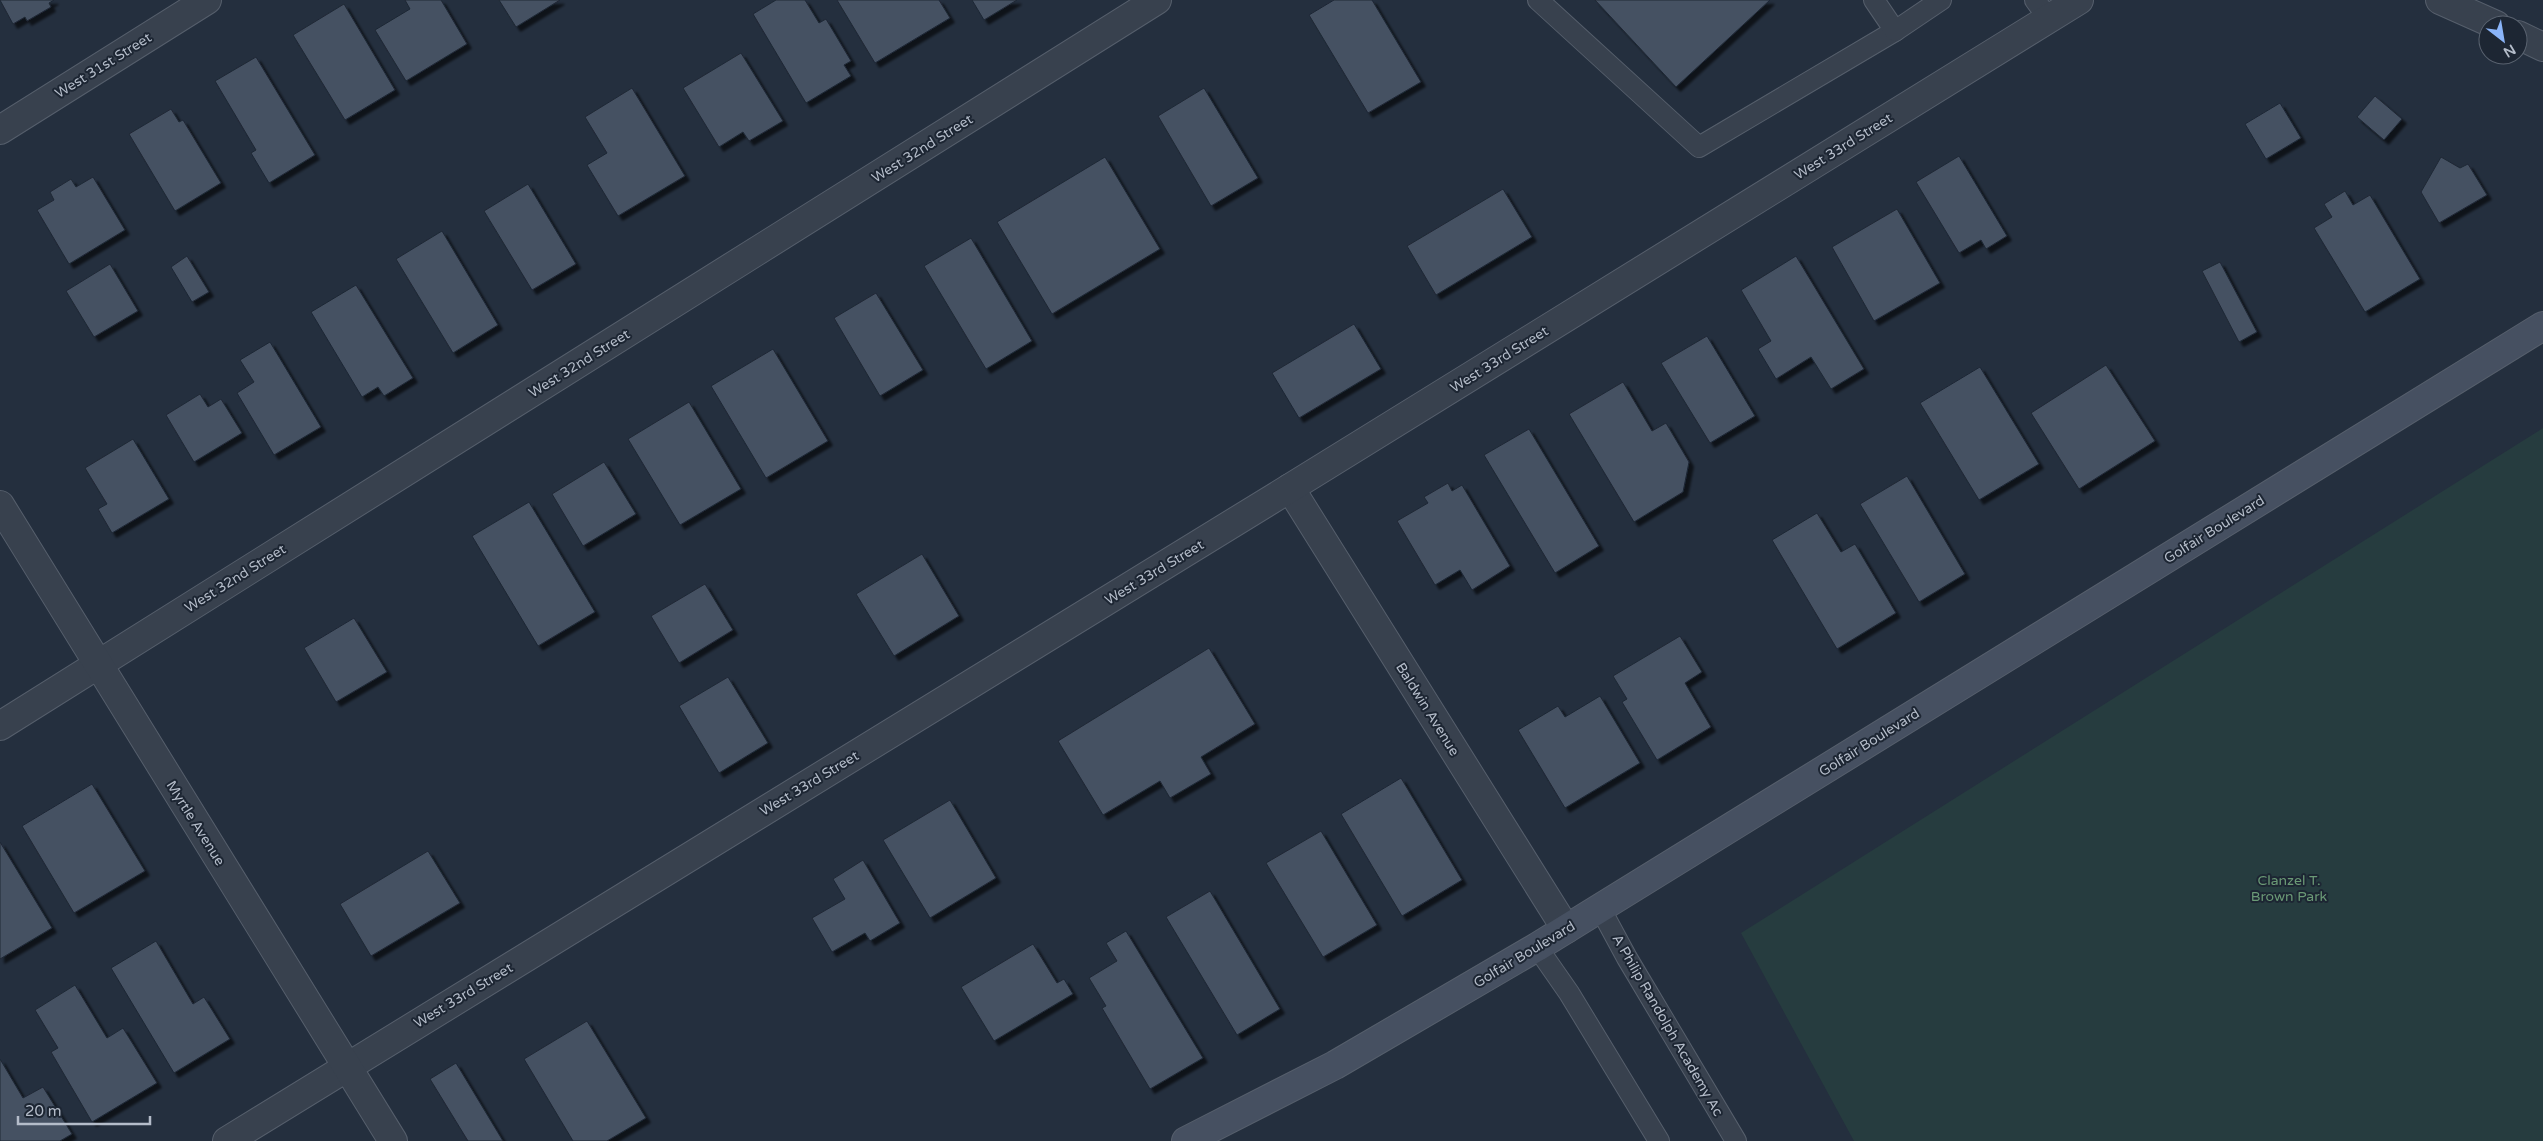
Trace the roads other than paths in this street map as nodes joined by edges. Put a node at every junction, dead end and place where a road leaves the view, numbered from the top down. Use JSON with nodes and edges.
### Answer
{"nodes":[{"id":1,"x":207,"y":0,"type":"edge"},
{"id":2,"x":1157,"y":0,"type":"edge"},
{"id":3,"x":1538,"y":0,"type":"edge"},
{"id":4,"x":1874,"y":0,"type":"edge"},
{"id":5,"x":1941,"y":0,"type":"edge"},
{"id":6,"x":2079,"y":0,"type":"edge"},
{"id":7,"x":2440,"y":0,"type":"edge"},
{"id":8,"x":2042,"y":9,"type":"edge"},
{"id":9,"x":2478,"y":17,"type":"edge"},
{"id":10,"x":1895,"y":31,"type":"junction"},
{"id":11,"x":2528,"y":40,"type":"edge"},
{"id":12,"x":2543,"y":47,"type":"edge"},
{"id":13,"x":0,"y":130,"type":"edge"},
{"id":14,"x":2543,"y":326,"type":"edge"},
{"id":15,"x":1290,"y":488,"type":"junction"},
{"id":16,"x":0,"y":505,"type":"edge"},
{"id":17,"x":98,"y":664,"type":"junction"},
{"id":18,"x":0,"y":726,"type":"edge"},
{"id":19,"x":1600,"y":908,"type":"junction"},
{"id":20,"x":1566,"y":929,"type":"junction"},
{"id":21,"x":1537,"y":947,"type":"junction"},
{"id":22,"x":347,"y":1066,"type":"junction"},
{"id":23,"x":227,"y":1141,"type":"edge"},
{"id":24,"x":393,"y":1141,"type":"edge"},
{"id":25,"x":1186,"y":1141,"type":"edge"},
{"id":26,"x":1659,"y":1141,"type":"edge"},
{"id":27,"x":1736,"y":1141,"type":"edge"}],
"edges":[{"from":1,"to":13,"type":"street","name":"West 31st Street"},
{"from":2,"to":17,"type":"street","name":"West 32nd Street"},
{"from":3,"to":10,"type":"lane"},
{"from":4,"to":10,"type":"lane"},
{"from":5,"to":10,"type":"lane"},
{"from":6,"to":8,"type":"street","name":"West 33rd Street"},
{"from":7,"to":9,"type":"street"},
{"from":8,"to":15,"type":"street","name":"West 33rd Street"},
{"from":11,"to":12,"type":"street"},
{"from":14,"to":19,"type":"main road","name":"Golfair Boulevard"},
{"from":15,"to":20,"type":"street","name":"Baldwin Avenue"},
{"from":15,"to":22,"type":"street","name":"West 33rd Street"},
{"from":16,"to":17,"type":"street","name":"Myrtle Avenue"},
{"from":17,"to":18,"type":"street","name":"West 32nd Street"},
{"from":17,"to":22,"type":"street","name":"Myrtle Avenue"},
{"from":19,"to":20,"type":"main road","name":"Golfair Boulevard"},
{"from":19,"to":27,"type":"lane","name":"A Philip Randolph Academy Ac"},
{"from":20,"to":21,"type":"main road","name":"Golfair Boulevard"},
{"from":21,"to":25,"type":"main road","name":"Golfair Boulevard"},
{"from":21,"to":26,"type":"lane"},
{"from":22,"to":23,"type":"street","name":"West 33rd Street"},
{"from":22,"to":24,"type":"street","name":"Myrtle Avenue"}]}
